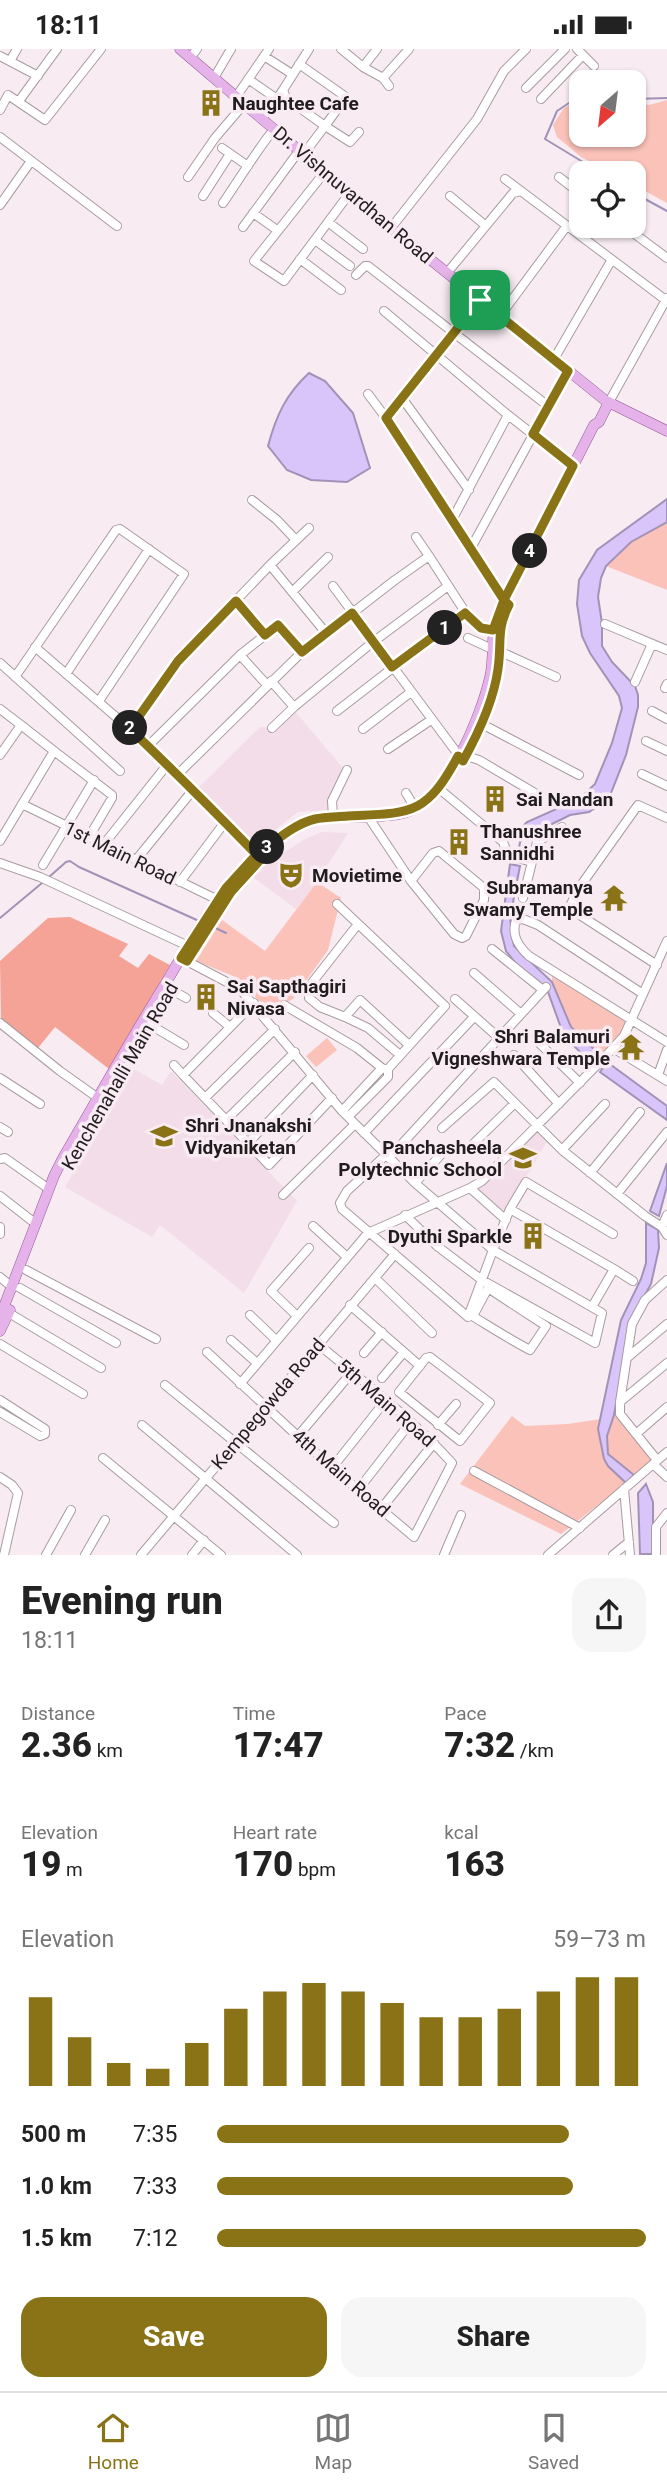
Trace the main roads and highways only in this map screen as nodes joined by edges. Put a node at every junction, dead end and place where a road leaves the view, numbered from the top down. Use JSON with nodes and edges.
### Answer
{"nodes":[{"id":1,"x":180,"y":49,"type":"edge"},
{"id":2,"x":194,"y":53,"type":"edge"},
{"id":3,"x":609,"y":402,"type":"junction"},
{"id":4,"x":599,"y":422,"type":"junction"},
{"id":5,"x":665,"y":427,"type":"edge"},
{"id":6,"x":507,"y":603,"type":"junction"},
{"id":7,"x":496,"y":650,"type":"junction"},
{"id":8,"x":462,"y":757,"type":"junction"},
{"id":9,"x":259,"y":857,"type":"junction"},
{"id":10,"x":184,"y":959,"type":"junction"},
{"id":11,"x":16,"y":1288,"type":"junction"},
{"id":12,"x":4,"y":1315,"type":"edge"},
{"id":13,"x":0,"y":1331,"type":"edge"}],
"edges":[{"from":1,"to":2,"type":"main road","name":"Dr. Vishnuvardhan Road"},
{"from":2,"to":3,"type":"main road","name":"Dr. Vishnuvardhan Road"},
{"from":3,"to":4,"type":"main road"},
{"from":3,"to":5,"type":"main road","name":"Dr. Vishnuvardhan Road"},
{"from":4,"to":6,"type":"main road","name":"Kenchenahalli Main Road"},
{"from":4,"to":6,"type":"main road","name":"Kenchenahalli Main Road"},
{"from":6,"to":7,"type":"main road","name":"Kenchenahalli Main Road"},
{"from":6,"to":7,"type":"main road","name":"Kenchenahalli Main Road"},
{"from":7,"to":8,"type":"main road","name":"Kenchenahalli Main Road"},
{"from":7,"to":8,"type":"main road","name":"Kenchenahalli Main Road"},
{"from":8,"to":9,"type":"main road","name":"Kenchenahalli Main Road"},
{"from":8,"to":9,"type":"main road","name":"Kenchenahalli Main Road"},
{"from":9,"to":10,"type":"main road","name":"Kenchenahalli Main Road"},
{"from":9,"to":10,"type":"main road","name":"Kenchenahalli Main Road"},
{"from":10,"to":11,"type":"main road","name":"Kenchenahalli Main Road"},
{"from":10,"to":11,"type":"main road","name":"Kenchenahalli Main Road"},
{"from":11,"to":12,"type":"main road","name":"Kenchenahalli Main Road"},
{"from":12,"to":13,"type":"main road","name":"Kenchenahalli Main Road"}]}
